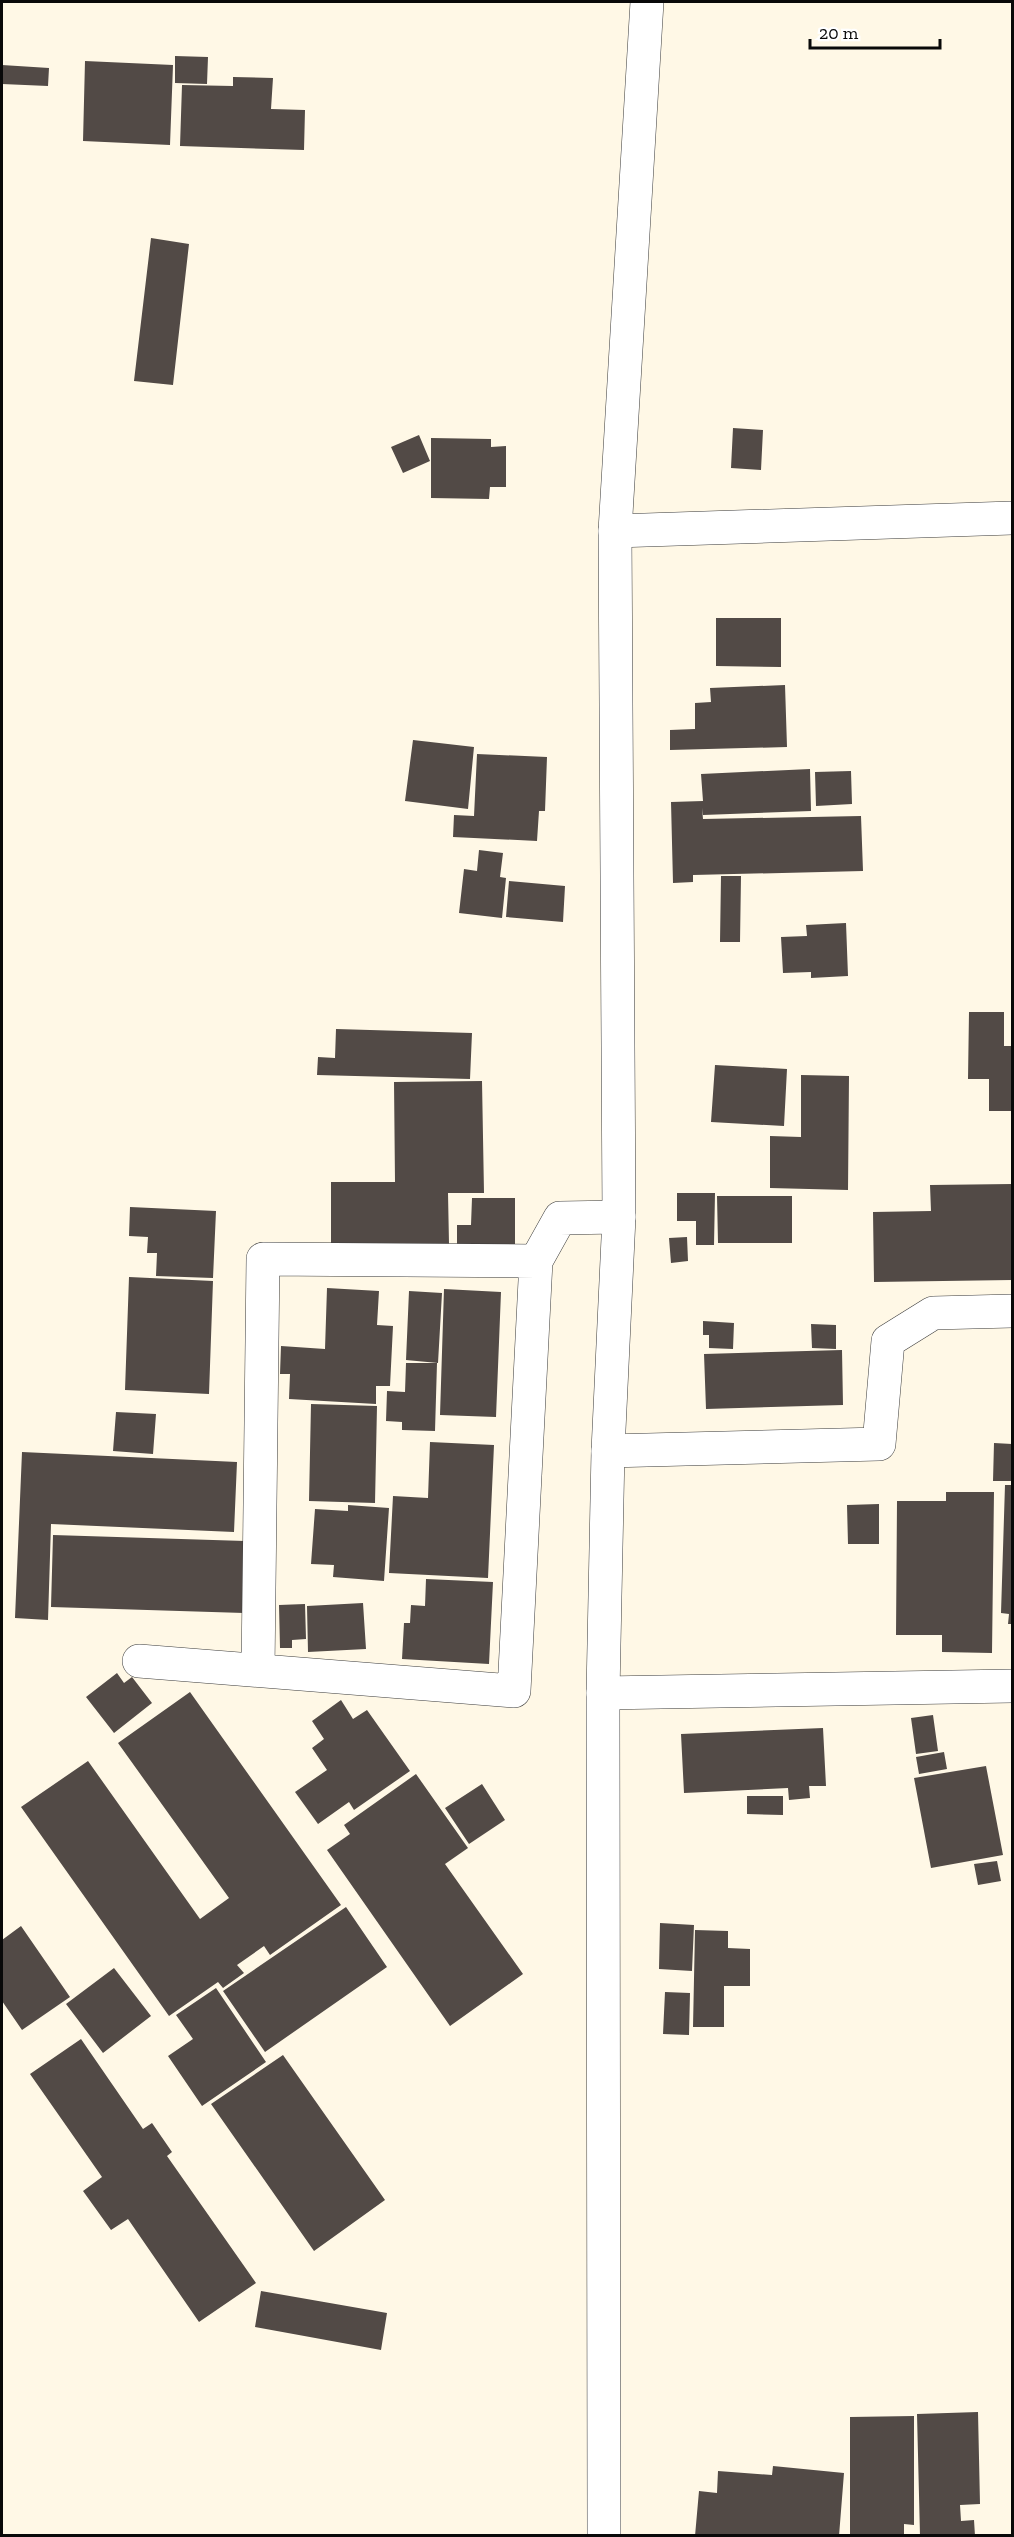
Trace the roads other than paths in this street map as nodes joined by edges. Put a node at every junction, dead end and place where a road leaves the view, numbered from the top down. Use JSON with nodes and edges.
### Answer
{"nodes":[{"id":1,"x":647,"y":2,"type":"edge"},
{"id":2,"x":1012,"y":518,"type":"edge"},
{"id":3,"x":615,"y":531,"type":"junction"},
{"id":4,"x":619,"y":1217,"type":"junction"},
{"id":5,"x":536,"y":1261,"type":"junction"},
{"id":6,"x":1012,"y":1311,"type":"edge"},
{"id":7,"x":608,"y":1451,"type":"junction"},
{"id":8,"x":139,"y":1661,"type":"dead end"},
{"id":9,"x":258,"y":1670,"type":"junction"},
{"id":10,"x":1012,"y":1686,"type":"edge"},
{"id":11,"x":603,"y":1693,"type":"junction"},
{"id":12,"x":604,"y":2535,"type":"edge"}],
"edges":[{"from":1,"to":3,"type":"street"},
{"from":2,"to":3,"type":"street"},
{"from":3,"to":4,"type":"street"},
{"from":4,"to":5,"type":"street"},
{"from":4,"to":7,"type":"street"},
{"from":5,"to":9,"type":"street"},
{"from":5,"to":9,"type":"street"},
{"from":6,"to":7,"type":"street"},
{"from":7,"to":11,"type":"street"},
{"from":8,"to":9,"type":"street"},
{"from":10,"to":11,"type":"street"},
{"from":11,"to":12,"type":"street"}]}
